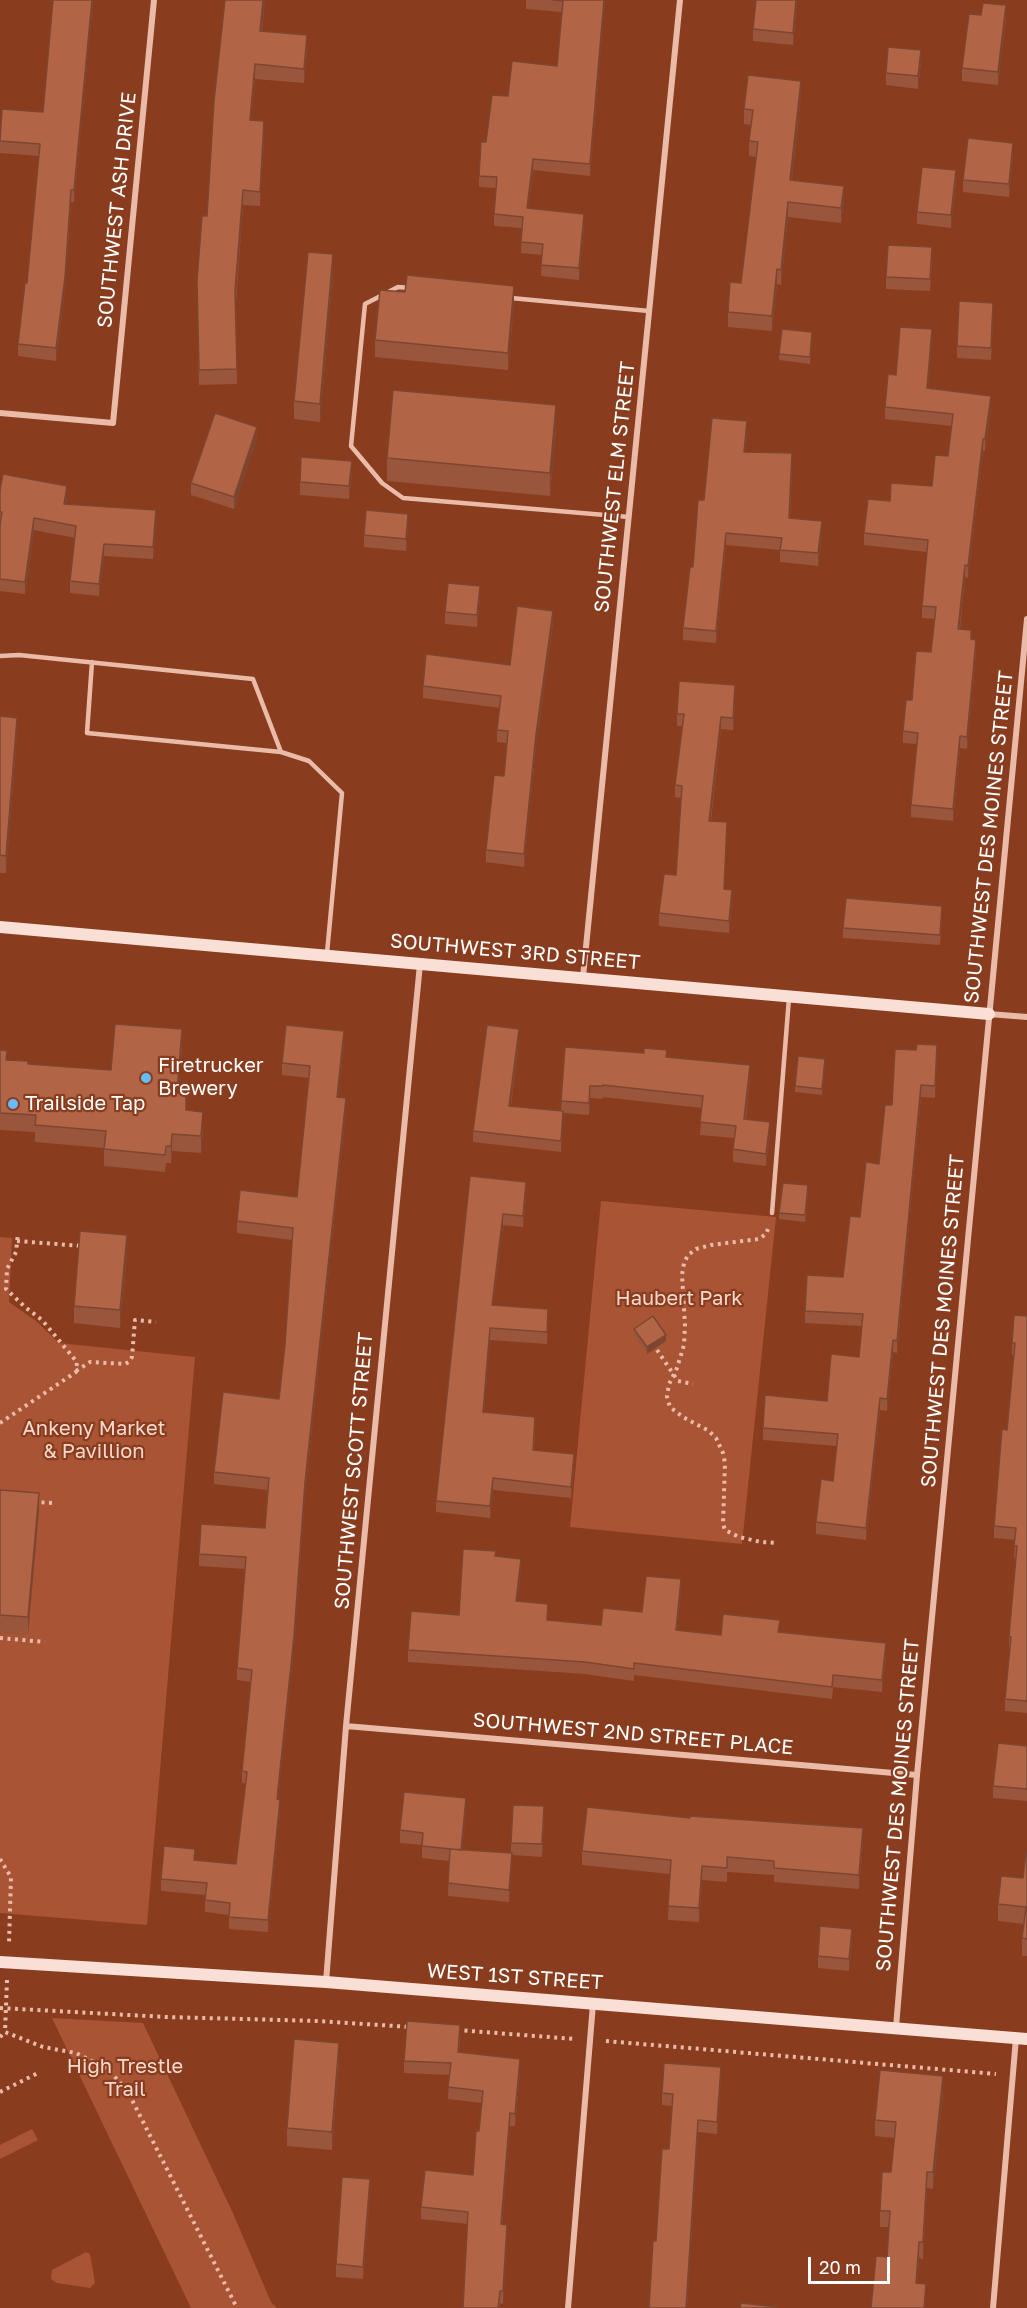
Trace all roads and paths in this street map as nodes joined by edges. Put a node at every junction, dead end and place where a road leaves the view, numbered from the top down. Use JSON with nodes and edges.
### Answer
{"nodes":[{"id":1,"x":154,"y":0,"type":"edge"},
{"id":2,"x":680,"y":0,"type":"edge"},
{"id":3,"x":422,"y":289,"type":"edge"},
{"id":4,"x":506,"y":297,"type":"edge"},
{"id":5,"x":649,"y":311,"type":"junction"},
{"id":6,"x":0,"y":413,"type":"edge"},
{"id":7,"x":629,"y":517,"type":"junction"},
{"id":8,"x":1027,"y":619,"type":"edge"},
{"id":9,"x":0,"y":656,"type":"edge"},
{"id":10,"x":92,"y":662,"type":"junction"},
{"id":11,"x":281,"y":752,"type":"junction"},
{"id":12,"x":0,"y":927,"type":"edge"},
{"id":13,"x":327,"y":956,"type":"junction"},
{"id":14,"x":420,"y":963,"type":"junction"},
{"id":15,"x":583,"y":977,"type":"junction"},
{"id":16,"x":789,"y":996,"type":"junction"},
{"id":17,"x":988,"y":1014,"type":"junction"},
{"id":18,"x":1027,"y":1017,"type":"edge"},
{"id":19,"x":772,"y":1213,"type":"joint"},
{"id":20,"x":18,"y":1233,"type":"dead end"},
{"id":21,"x":17,"y":1241,"type":"junction"},
{"id":22,"x":88,"y":1246,"type":"edge"},
{"id":23,"x":156,"y":1322,"type":"dead end"},
{"id":24,"x":657,"y":1350,"type":"edge"},
{"id":25,"x":76,"y":1372,"type":"junction"},
{"id":26,"x":674,"y":1375,"type":"junction"},
{"id":27,"x":693,"y":1384,"type":"dead end"},
{"id":28,"x":0,"y":1423,"type":"edge"},
{"id":29,"x":33,"y":1502,"type":"edge"},
{"id":30,"x":54,"y":1503,"type":"dead end"},
{"id":31,"x":778,"y":1543,"type":"dead end"},
{"id":32,"x":0,"y":1638,"type":"edge"},
{"id":33,"x":45,"y":1642,"type":"dead end"},
{"id":34,"x":346,"y":1726,"type":"junction"},
{"id":35,"x":916,"y":1775,"type":"junction"},
{"id":36,"x":0,"y":1859,"type":"edge"},
{"id":37,"x":9,"y":1936,"type":"dead end"},
{"id":38,"x":0,"y":1962,"type":"edge"},
{"id":39,"x":326,"y":1982,"type":"junction"},
{"id":40,"x":6,"y":1991,"type":"dead end"},
{"id":41,"x":593,"y":2002,"type":"junction"},
{"id":42,"x":2,"y":2008,"type":"edge"},
{"id":43,"x":896,"y":2027,"type":"junction"},
{"id":44,"x":414,"y":2028,"type":"edge"},
{"id":45,"x":450,"y":2030,"type":"edge"},
{"id":46,"x":5,"y":2032,"type":"junction"},
{"id":47,"x":0,"y":2037,"type":"edge"},
{"id":48,"x":1022,"y":2038,"type":"edge"},
{"id":49,"x":590,"y":2040,"type":"junction"},
{"id":50,"x":38,"y":2073,"type":"dead end"},
{"id":51,"x":1013,"y":2076,"type":"junction"},
{"id":52,"x":0,"y":2092,"type":"edge"},
{"id":53,"x":237,"y":2308,"type":"edge"},
{"id":54,"x":568,"y":2308,"type":"edge"},
{"id":55,"x":993,"y":2308,"type":"edge"}],
"edges":[{"from":1,"to":6,"type":"street","name":"SOUTHWEST ASH DRIVE"},
{"from":2,"to":5,"type":"street","name":"SOUTHWEST ELM STREET"},
{"from":3,"to":7,"type":"lane"},
{"from":4,"to":5,"type":"lane"},
{"from":5,"to":7,"type":"street","name":"SOUTHWEST ELM STREET"},
{"from":7,"to":15,"type":"street","name":"SOUTHWEST ELM STREET"},
{"from":8,"to":17,"type":"street","name":"SOUTHWEST DES MOINES STREET"},
{"from":9,"to":10,"type":"lane"},
{"from":10,"to":11,"type":"lane"},
{"from":10,"to":11,"type":"lane"},
{"from":11,"to":13,"type":"lane"},
{"from":12,"to":13,"type":"main road","name":"SOUTHWEST 3RD STREET"},
{"from":13,"to":14,"type":"main road","name":"SOUTHWEST 3RD STREET"},
{"from":14,"to":15,"type":"main road","name":"SOUTHWEST 3RD STREET"},
{"from":14,"to":34,"type":"street","name":"SOUTHWEST SCOTT STREET"},
{"from":15,"to":16,"type":"main road","name":"SOUTHWEST 3RD STREET"},
{"from":16,"to":17,"type":"main road","name":"SOUTHWEST 3RD STREET"},
{"from":16,"to":19,"type":"lane"},
{"from":17,"to":18,"type":"street","name":"SOUTHWEST 3RD STREET"},
{"from":17,"to":35,"type":"street","name":"SOUTHWEST DES MOINES STREET"},
{"from":19,"to":26,"type":"path"},
{"from":20,"to":21,"type":"path"},
{"from":21,"to":22,"type":"path"},
{"from":21,"to":25,"type":"path"},
{"from":23,"to":25,"type":"path"},
{"from":24,"to":26,"type":"path"},
{"from":25,"to":28,"type":"path"},
{"from":26,"to":27,"type":"path"},
{"from":26,"to":31,"type":"path"},
{"from":29,"to":30,"type":"path"},
{"from":32,"to":33,"type":"path"},
{"from":34,"to":35,"type":"street","name":"SOUTHWEST 2ND STREET PLACE"},
{"from":34,"to":39,"type":"street","name":"SOUTHWEST SCOTT STREET"},
{"from":35,"to":43,"type":"street","name":"SOUTHWEST DES MOINES STREET"},
{"from":36,"to":37,"type":"path"},
{"from":38,"to":39,"type":"main road","name":"WEST 1ST STREET"},
{"from":39,"to":41,"type":"main road","name":"WEST 1ST STREET"},
{"from":40,"to":42,"type":"path"},
{"from":41,"to":43,"type":"main road","name":"WEST 1ST STREET"},
{"from":41,"to":49,"type":"street"},
{"from":42,"to":44,"type":"path"},
{"from":42,"to":46,"type":"path"},
{"from":43,"to":48,"type":"main road","name":"WEST 1ST STREET"},
{"from":45,"to":49,"type":"path"},
{"from":46,"to":47,"type":"path"},
{"from":46,"to":53,"type":"path"},
{"from":48,"to":51,"type":"street"},
{"from":49,"to":51,"type":"path"},
{"from":49,"to":54,"type":"street"},
{"from":50,"to":52,"type":"path"},
{"from":51,"to":55,"type":"street"}]}
